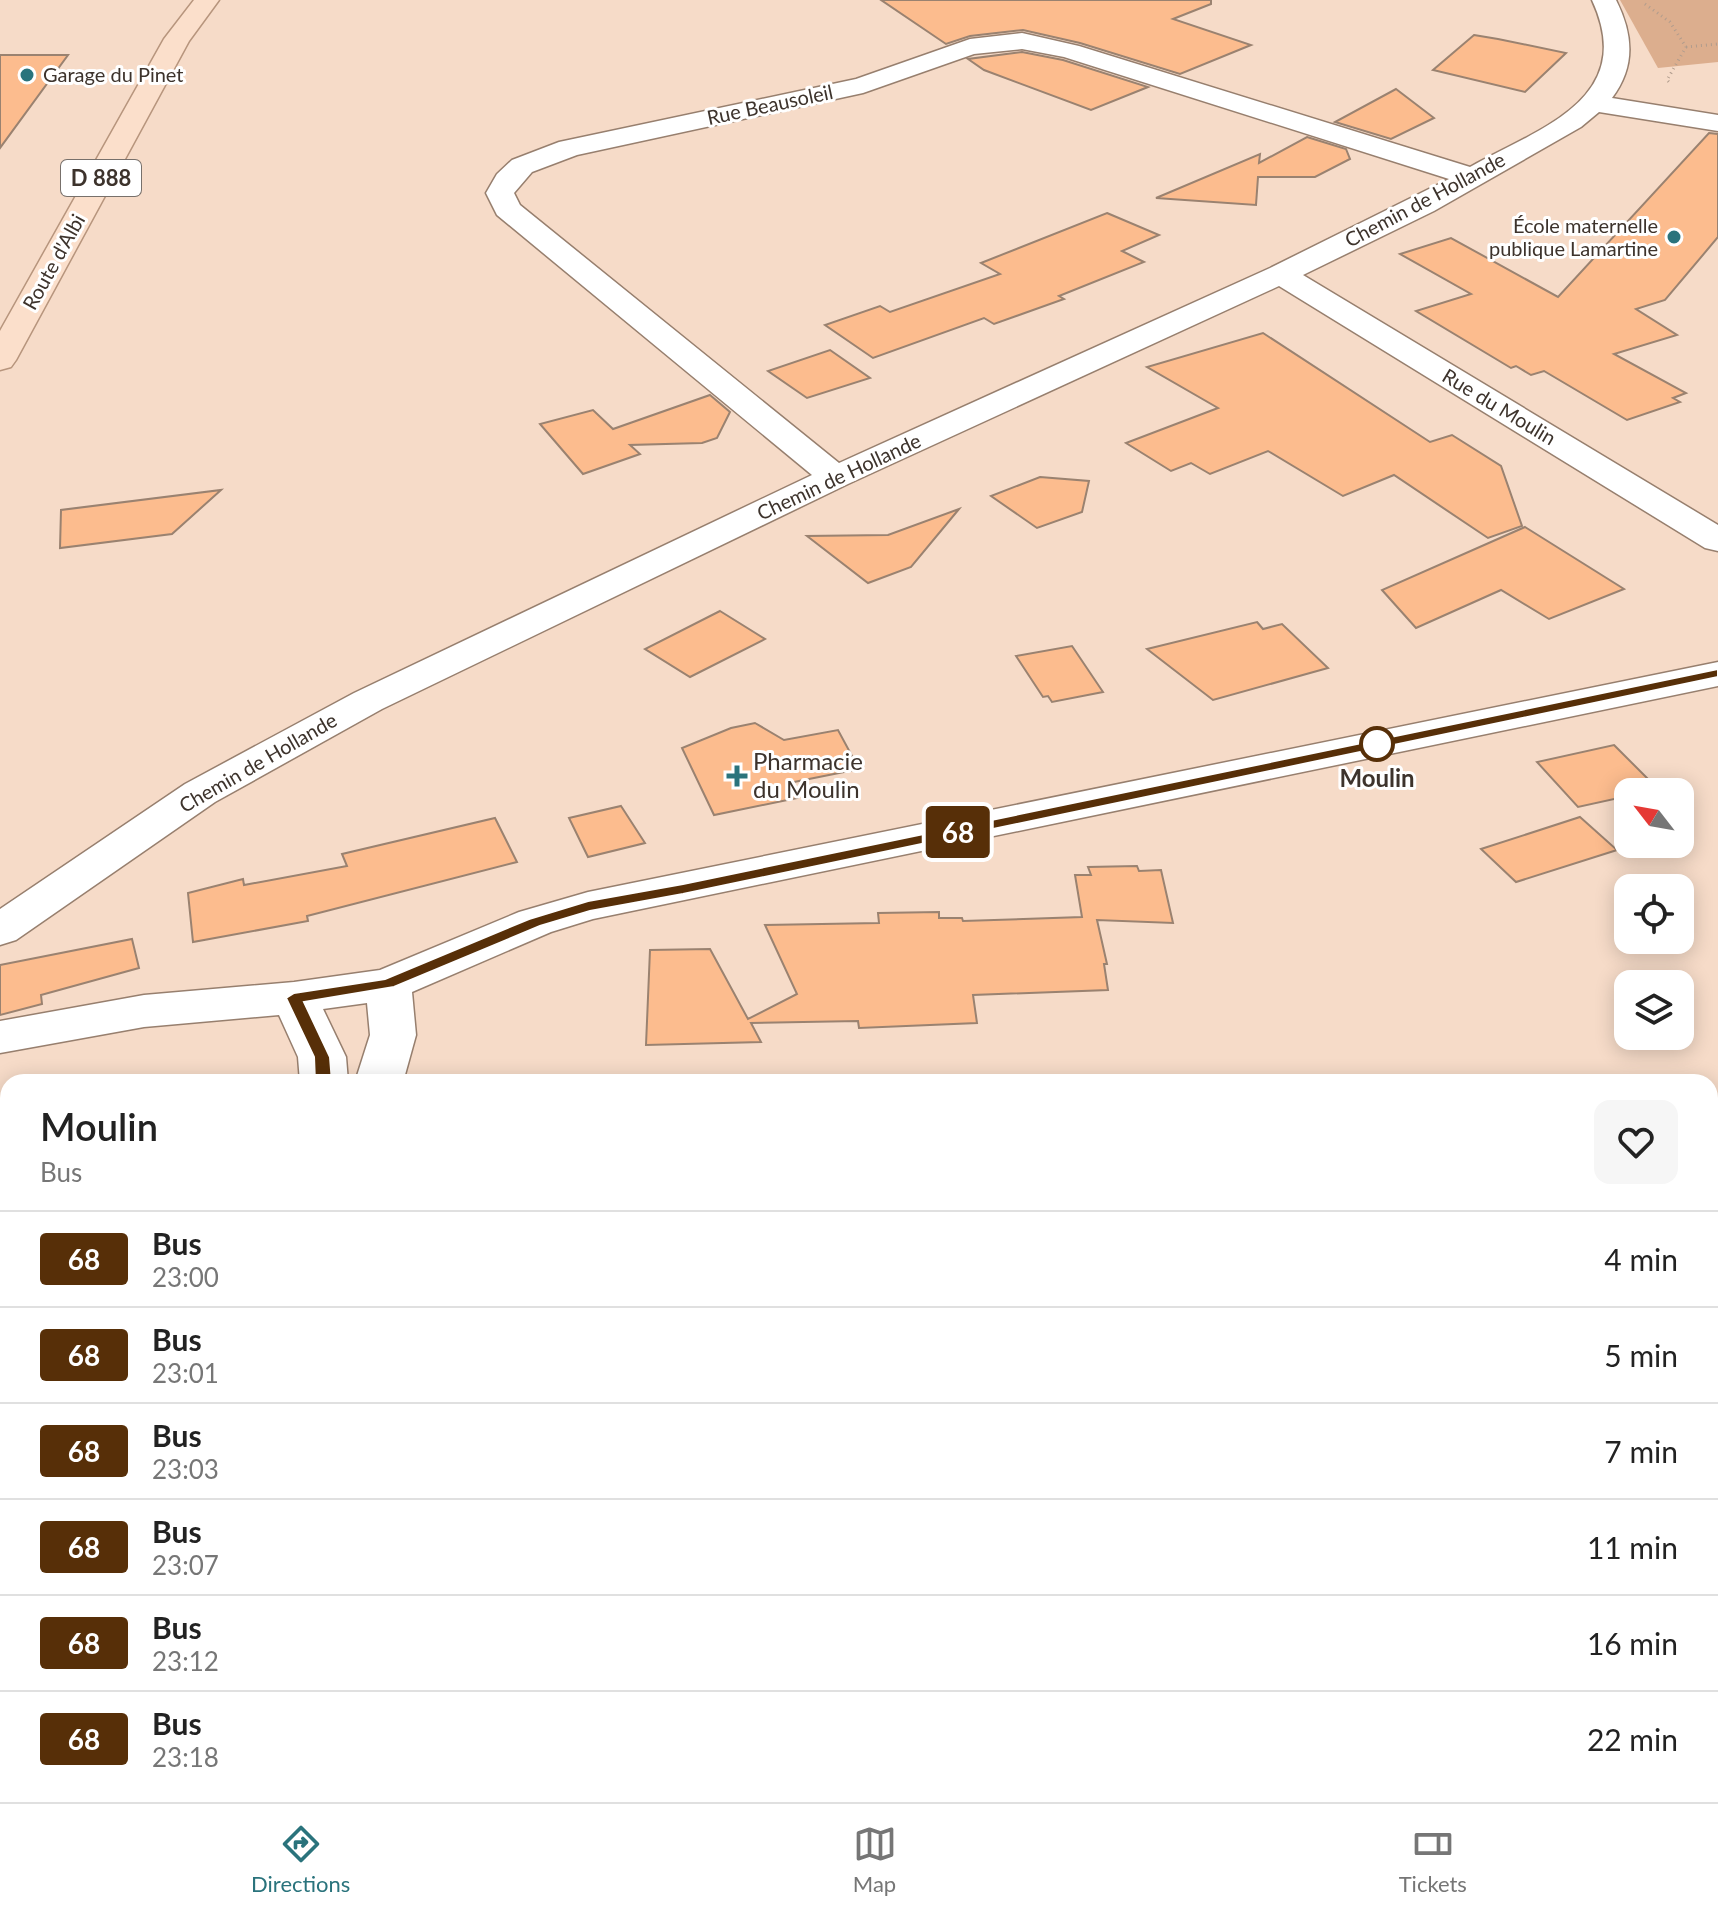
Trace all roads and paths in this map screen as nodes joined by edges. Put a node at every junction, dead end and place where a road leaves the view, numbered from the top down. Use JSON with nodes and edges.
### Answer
{"nodes":[{"id":1,"x":207,"y":0,"type":"edge"},
{"id":2,"x":1604,"y":0,"type":"edge"},
{"id":3,"x":1640,"y":0,"type":"edge"},
{"id":4,"x":1718,"y":44,"type":"edge"},
{"id":5,"x":1686,"y":47,"type":"junction"},
{"id":6,"x":1672,"y":87,"type":"dead end"},
{"id":7,"x":1594,"y":103,"type":"junction"},
{"id":8,"x":1718,"y":123,"type":"edge"},
{"id":9,"x":1472,"y":177,"type":"junction"},
{"id":10,"x":1281,"y":274,"type":"junction"},
{"id":11,"x":0,"y":360,"type":"edge"},
{"id":12,"x":836,"y":477,"type":"junction"},
{"id":13,"x":1718,"y":540,"type":"edge"},
{"id":14,"x":1718,"y":674,"type":"edge"},
{"id":15,"x":0,"y":930,"type":"edge"},
{"id":16,"x":388,"y":984,"type":"junction"},
{"id":17,"x":294,"y":998,"type":"junction"},
{"id":18,"x":0,"y":1037,"type":"edge"},
{"id":19,"x":323,"y":1074,"type":"edge"},
{"id":20,"x":381,"y":1074,"type":"edge"}],
"edges":[{"from":1,"to":11,"type":"main road","name":"Route d'Albi","number":"D 888"},
{"from":2,"to":7,"type":"street","name":"Chemin de Hollande"},
{"from":3,"to":5,"type":"path"},
{"from":4,"to":5,"type":"path"},
{"from":5,"to":6,"type":"path"},
{"from":7,"to":8,"type":"street"},
{"from":7,"to":9,"type":"street","name":"Chemin de Hollande"},
{"from":9,"to":10,"type":"street","name":"Chemin de Hollande"},
{"from":9,"to":12,"type":"street","name":"Rue Beausoleil"},
{"from":10,"to":12,"type":"street","name":"Chemin de Hollande"},
{"from":10,"to":13,"type":"street","name":"Rue du Moulin"},
{"from":12,"to":15,"type":"street","name":"Chemin de Hollande"},
{"from":14,"to":16,"type":"street"},
{"from":16,"to":17,"type":"street"},
{"from":16,"to":20,"type":"street"},
{"from":17,"to":18,"type":"street"},
{"from":17,"to":19,"type":"street"}]}
